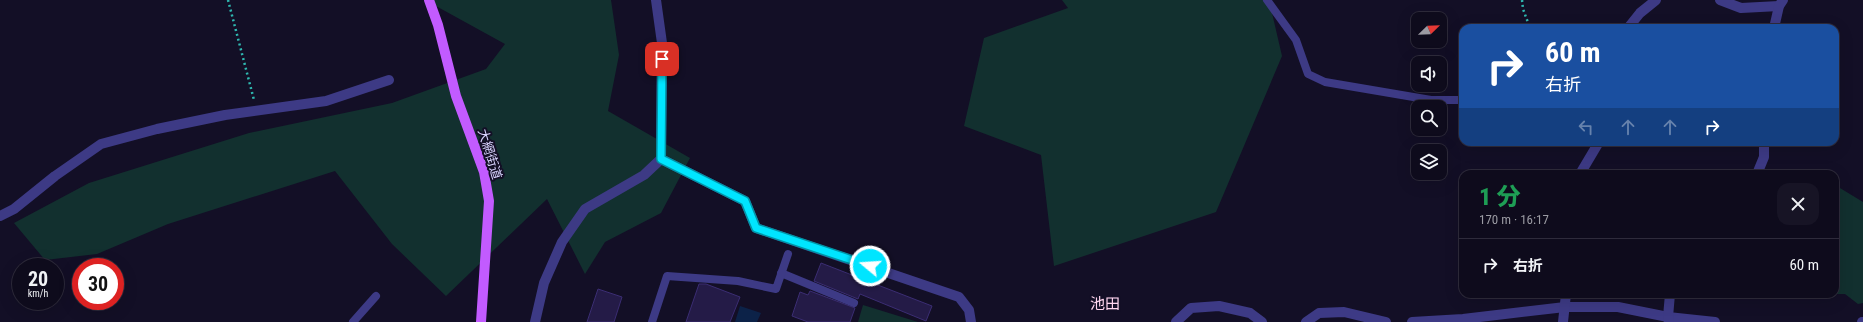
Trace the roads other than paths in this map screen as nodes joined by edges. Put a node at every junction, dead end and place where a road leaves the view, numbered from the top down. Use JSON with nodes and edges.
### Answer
{"nodes":[{"id":1,"x":429,"y":0,"type":"edge"},
{"id":2,"x":656,"y":0,"type":"edge"},
{"id":3,"x":1267,"y":0,"type":"edge"},
{"id":4,"x":1656,"y":0,"type":"edge"},
{"id":5,"x":1720,"y":0,"type":"edge"},
{"id":6,"x":1781,"y":3,"type":"edge"},
{"id":7,"x":1631,"y":24,"type":"edge"},
{"id":8,"x":1775,"y":24,"type":"edge"},
{"id":9,"x":389,"y":80,"type":"dead end"},
{"id":10,"x":1459,"y":100,"type":"edge"},
{"id":11,"x":1597,"y":146,"type":"edge"},
{"id":12,"x":1764,"y":146,"type":"edge"},
{"id":13,"x":661,"y":159,"type":"junction"},
{"id":14,"x":1582,"y":170,"type":"edge"},
{"id":15,"x":1759,"y":170,"type":"edge"},
{"id":16,"x":0,"y":216,"type":"edge"},
{"id":17,"x":788,"y":254,"type":"dead end"},
{"id":18,"x":781,"y":273,"type":"junction"},
{"id":19,"x":376,"y":296,"type":"dead end"},
{"id":20,"x":1566,"y":298,"type":"edge"},
{"id":21,"x":1670,"y":298,"type":"edge"},
{"id":22,"x":854,"y":303,"type":"dead end"},
{"id":23,"x":1565,"y":307,"type":"junction"},
{"id":24,"x":1668,"y":320,"type":"edge"},
{"id":25,"x":353,"y":322,"type":"edge"},
{"id":26,"x":481,"y":322,"type":"edge"},
{"id":27,"x":535,"y":322,"type":"edge"},
{"id":28,"x":652,"y":322,"type":"edge"},
{"id":29,"x":971,"y":322,"type":"edge"},
{"id":30,"x":1176,"y":322,"type":"edge"},
{"id":31,"x":1262,"y":322,"type":"edge"},
{"id":32,"x":1306,"y":322,"type":"edge"},
{"id":33,"x":1386,"y":322,"type":"edge"},
{"id":34,"x":1412,"y":322,"type":"edge"},
{"id":35,"x":1564,"y":322,"type":"edge"},
{"id":36,"x":1715,"y":322,"type":"edge"}],
"edges":[{"from":1,"to":26,"type":"main road","name":"大網街道"},
{"from":2,"to":13,"type":"street"},
{"from":3,"to":10,"type":"lane"},
{"from":4,"to":7,"type":"street"},
{"from":5,"to":6,"type":"street"},
{"from":6,"to":8,"type":"street"},
{"from":9,"to":16,"type":"street"},
{"from":11,"to":14,"type":"street"},
{"from":12,"to":15,"type":"street"},
{"from":13,"to":27,"type":"street"},
{"from":13,"to":29,"type":"street"},
{"from":17,"to":18,"type":"lane"},
{"from":18,"to":22,"type":"lane"},
{"from":18,"to":28,"type":"lane"},
{"from":19,"to":25,"type":"lane"},
{"from":20,"to":23,"type":"street"},
{"from":21,"to":24,"type":"street"},
{"from":23,"to":24,"type":"street"},
{"from":23,"to":34,"type":"street"},
{"from":23,"to":35,"type":"street"},
{"from":24,"to":36,"type":"street"},
{"from":30,"to":31,"type":"street"},
{"from":32,"to":33,"type":"street"}]}
